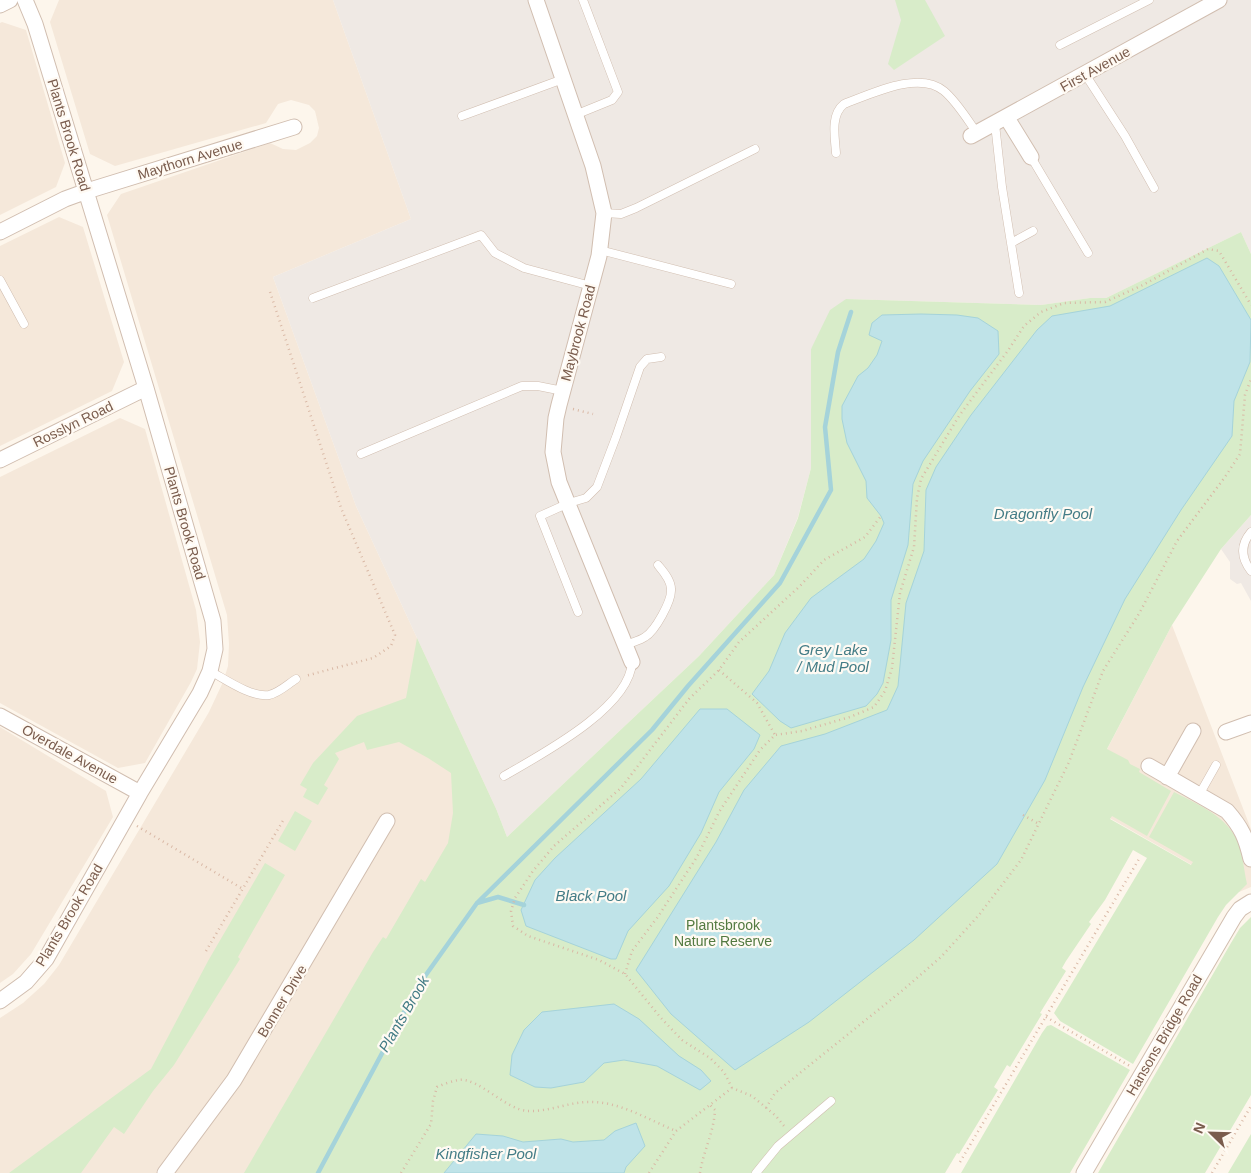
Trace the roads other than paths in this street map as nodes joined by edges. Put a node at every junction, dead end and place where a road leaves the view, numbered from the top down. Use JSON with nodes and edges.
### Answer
{"nodes":[{"id":1,"x":10,"y":0,"type":"edge"},
{"id":2,"x":25,"y":0,"type":"edge"},
{"id":3,"x":536,"y":0,"type":"edge"},
{"id":4,"x":583,"y":0,"type":"edge"},
{"id":5,"x":1149,"y":0,"type":"edge"},
{"id":6,"x":1219,"y":0,"type":"edge"},
{"id":7,"x":0,"y":5,"type":"edge"},
{"id":8,"x":1060,"y":45,"type":"dead end"},
{"id":9,"x":1085,"y":74,"type":"junction"},
{"id":10,"x":563,"y":79,"type":"junction"},
{"id":11,"x":575,"y":115,"type":"junction"},
{"id":12,"x":462,"y":116,"type":"dead end"},
{"id":13,"x":1001,"y":121,"type":"junction"},
{"id":14,"x":294,"y":127,"type":"dead end"},
{"id":15,"x":974,"y":135,"type":"joint"},
{"id":16,"x":755,"y":149,"type":"dead end"},
{"id":17,"x":836,"y":153,"type":"dead end"},
{"id":18,"x":1031,"y":157,"type":"joint"},
{"id":19,"x":1154,"y":188,"type":"dead end"},
{"id":20,"x":87,"y":191,"type":"junction"},
{"id":21,"x":604,"y":213,"type":"junction"},
{"id":22,"x":0,"y":232,"type":"edge"},
{"id":23,"x":1033,"y":232,"type":"dead end"},
{"id":24,"x":1011,"y":243,"type":"junction"},
{"id":25,"x":600,"y":250,"type":"junction"},
{"id":26,"x":1088,"y":253,"type":"dead end"},
{"id":27,"x":0,"y":280,"type":"edge"},
{"id":28,"x":731,"y":284,"type":"dead end"},
{"id":29,"x":591,"y":286,"type":"junction"},
{"id":30,"x":1019,"y":292,"type":"dead end"},
{"id":31,"x":313,"y":298,"type":"dead end"},
{"id":32,"x":24,"y":324,"type":"dead end"},
{"id":33,"x":661,"y":356,"type":"dead end"},
{"id":34,"x":146,"y":388,"type":"junction"},
{"id":35,"x":561,"y":398,"type":"junction"},
{"id":36,"x":361,"y":454,"type":"dead end"},
{"id":37,"x":0,"y":460,"type":"edge"},
{"id":38,"x":569,"y":503,"type":"junction"},
{"id":39,"x":1251,"y":532,"type":"edge"},
{"id":40,"x":658,"y":565,"type":"dead end"},
{"id":41,"x":1251,"y":571,"type":"edge"},
{"id":42,"x":578,"y":612,"type":"dead end"},
{"id":43,"x":626,"y":645,"type":"junction"},
{"id":44,"x":632,"y":662,"type":"joint"},
{"id":45,"x":210,"y":671,"type":"junction"},
{"id":46,"x":296,"y":679,"type":"road end"},
{"id":47,"x":0,"y":716,"type":"edge"},
{"id":48,"x":1251,"y":723,"type":"edge"},
{"id":49,"x":1193,"y":731,"type":"dead end"},
{"id":50,"x":1226,"y":732,"type":"dead end"},
{"id":51,"x":1216,"y":765,"type":"dead end"},
{"id":52,"x":1149,"y":766,"type":"dead end"},
{"id":53,"x":504,"y":776,"type":"dead end"},
{"id":54,"x":1167,"y":776,"type":"junction"},
{"id":55,"x":140,"y":793,"type":"junction"},
{"id":56,"x":1199,"y":795,"type":"junction"},
{"id":57,"x":387,"y":820,"type":"dead end"},
{"id":58,"x":1251,"y":859,"type":"edge"},
{"id":59,"x":1251,"y":902,"type":"edge"},
{"id":60,"x":0,"y":1001,"type":"edge"},
{"id":61,"x":832,"y":1101,"type":"dead end"},
{"id":62,"x":165,"y":1173,"type":"edge"},
{"id":63,"x":756,"y":1173,"type":"edge"},
{"id":64,"x":1084,"y":1173,"type":"edge"}],
"edges":[{"from":1,"to":7,"type":"street"},
{"from":2,"to":20,"type":"street","name":"Plants Brook Road"},
{"from":3,"to":10,"type":"street","name":"Maybrook Road"},
{"from":4,"to":11,"type":"lane"},
{"from":5,"to":8,"type":"lane"},
{"from":6,"to":9,"type":"street","name":"First Avenue"},
{"from":9,"to":13,"type":"street","name":"First Avenue"},
{"from":9,"to":19,"type":"lane"},
{"from":10,"to":11,"type":"street","name":"Maybrook Road"},
{"from":10,"to":12,"type":"lane"},
{"from":11,"to":21,"type":"street","name":"Maybrook Road"},
{"from":13,"to":15,"type":"street","name":"First Avenue"},
{"from":13,"to":18,"type":"street"},
{"from":13,"to":24,"type":"lane"},
{"from":14,"to":20,"type":"street","name":"Maythorn Avenue"},
{"from":15,"to":17,"type":"lane"},
{"from":16,"to":21,"type":"lane"},
{"from":18,"to":26,"type":"lane"},
{"from":20,"to":22,"type":"street","name":"Maythorn Avenue"},
{"from":20,"to":34,"type":"street","name":"Plants Brook Road"},
{"from":21,"to":25,"type":"street","name":"Maybrook Road"},
{"from":23,"to":24,"type":"lane"},
{"from":24,"to":30,"type":"lane"},
{"from":25,"to":28,"type":"lane"},
{"from":25,"to":29,"type":"street","name":"Maybrook Road"},
{"from":27,"to":32,"type":"lane"},
{"from":29,"to":31,"type":"lane"},
{"from":29,"to":35,"type":"street","name":"Maybrook Road"},
{"from":33,"to":38,"type":"lane"},
{"from":34,"to":37,"type":"street","name":"Rosslyn Road"},
{"from":34,"to":45,"type":"street","name":"Plants Brook Road"},
{"from":35,"to":36,"type":"lane"},
{"from":35,"to":38,"type":"street","name":"Maybrook Road"},
{"from":38,"to":42,"type":"lane"},
{"from":38,"to":43,"type":"street","name":"Maybrook Road"},
{"from":39,"to":41,"type":"lane"},
{"from":40,"to":43,"type":"lane"},
{"from":43,"to":44,"type":"street","name":"Maybrook Road"},
{"from":44,"to":53,"type":"lane"},
{"from":45,"to":46,"type":"lane"},
{"from":45,"to":55,"type":"street","name":"Plants Brook Road"},
{"from":47,"to":55,"type":"street","name":"Overdale Avenue"},
{"from":48,"to":50,"type":"street"},
{"from":49,"to":54,"type":"street"},
{"from":51,"to":56,"type":"lane"},
{"from":52,"to":54,"type":"street"},
{"from":54,"to":56,"type":"street"},
{"from":55,"to":60,"type":"street","name":"Plants Brook Road"},
{"from":56,"to":58,"type":"street"},
{"from":57,"to":62,"type":"street","name":"Bonner Drive"},
{"from":59,"to":64,"type":"street","name":"Hansons Bridge Road"},
{"from":61,"to":63,"type":"lane"}]}
